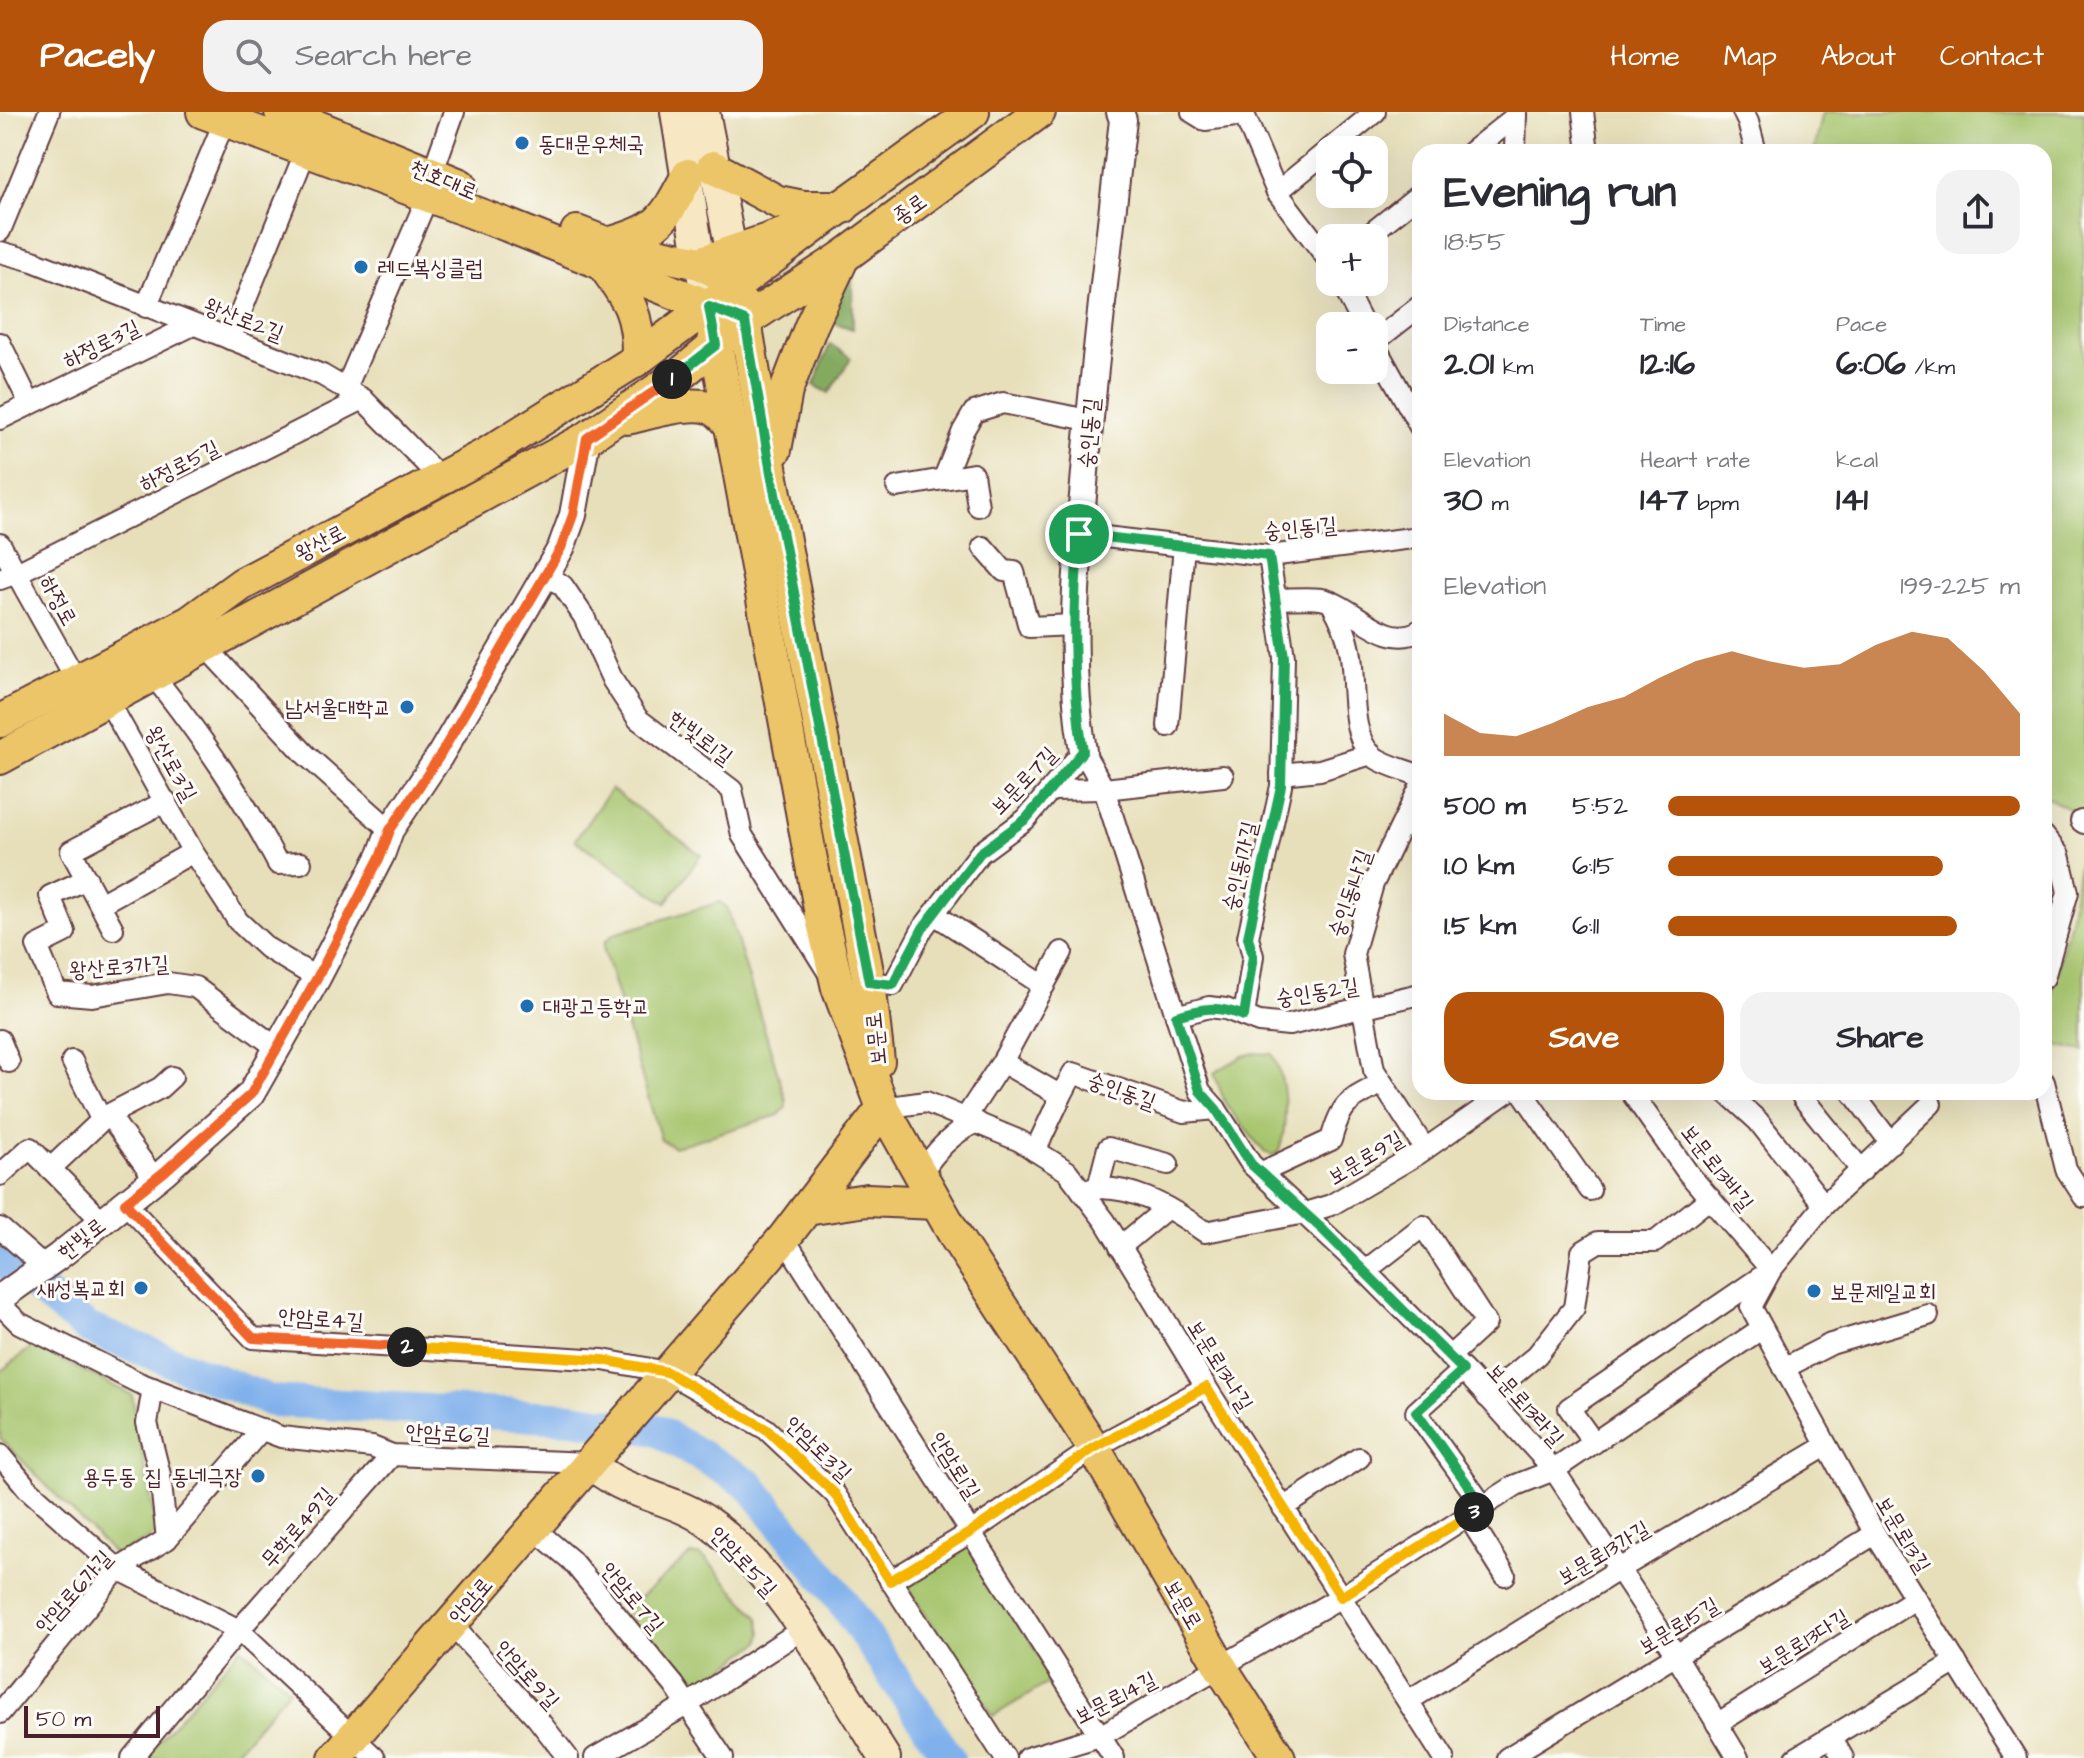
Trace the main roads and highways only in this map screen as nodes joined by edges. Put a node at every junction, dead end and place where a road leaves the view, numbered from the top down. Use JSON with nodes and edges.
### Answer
{"nodes":[{"id":1,"x":281,"y":112,"type":"edge"},
{"id":2,"x":676,"y":112,"type":"edge"},
{"id":3,"x":704,"y":112,"type":"edge"},
{"id":4,"x":973,"y":112,"type":"edge"},
{"id":5,"x":1039,"y":112,"type":"edge"},
{"id":6,"x":214,"y":116,"type":"edge"},
{"id":7,"x":701,"y":171,"type":"junction"},
{"id":8,"x":430,"y":185,"type":"junction"},
{"id":9,"x":843,"y":207,"type":"junction"},
{"id":10,"x":708,"y":215,"type":"junction"},
{"id":11,"x":816,"y":225,"type":"junction"},
{"id":12,"x":731,"y":252,"type":"junction"},
{"id":13,"x":605,"y":253,"type":"junction"},
{"id":14,"x":843,"y":257,"type":"junction"},
{"id":15,"x":700,"y":263,"type":"junction"},
{"id":16,"x":738,"y":284,"type":"junction"},
{"id":17,"x":709,"y":307,"type":"junction"},
{"id":18,"x":745,"y":321,"type":"junction"},
{"id":19,"x":704,"y":354,"type":"junction"},
{"id":20,"x":638,"y":359,"type":"junction"},
{"id":21,"x":616,"y":420,"type":"junction"},
{"id":22,"x":748,"y":425,"type":"junction"},
{"id":23,"x":771,"y":473,"type":"junction"},
{"id":24,"x":0,"y":721,"type":"edge"},
{"id":25,"x":0,"y":758,"type":"edge"},
{"id":26,"x":854,"y":985,"type":"junction"},
{"id":27,"x":883,"y":1108,"type":"junction"},
{"id":28,"x":936,"y":1203,"type":"junction"},
{"id":29,"x":806,"y":1209,"type":"junction"},
{"id":30,"x":588,"y":1463,"type":"junction"},
{"id":31,"x":355,"y":1751,"type":"edge"},
{"id":32,"x":885,"y":1758,"type":"edge"},
{"id":33,"x":1279,"y":1758,"type":"edge"}],
"edges":[{"from":1,"to":8,"type":"main road","name":"천호대로"},
{"from":2,"to":7,"type":"main road"},
{"from":3,"to":7,"type":"main road"},
{"from":4,"to":9,"type":"main road","name":"종로"},
{"from":5,"to":14,"type":"main road","name":"종로"},
{"from":6,"to":8,"type":"main road","name":"천호대로"},
{"from":7,"to":9,"type":"main road"},
{"from":7,"to":10,"type":"main road"},
{"from":7,"to":13,"type":"main road"},
{"from":8,"to":13,"type":"main road","name":"천호대로"},
{"from":9,"to":11,"type":"main road","name":"종로"},
{"from":10,"to":12,"type":"main road"},
{"from":10,"to":15,"type":"main road"},
{"from":11,"to":12,"type":"main road"},
{"from":11,"to":16,"type":"main road","name":"종로"},
{"from":12,"to":15,"type":"main road"},
{"from":12,"to":16,"type":"main road"},
{"from":13,"to":15,"type":"main road"},
{"from":13,"to":17,"type":"main road"},
{"from":13,"to":20,"type":"main road"},
{"from":14,"to":18,"type":"main road","name":"종로"},
{"from":14,"to":23,"type":"main road"},
{"from":15,"to":16,"type":"main road"},
{"from":15,"to":17,"type":"main road"},
{"from":16,"to":17,"type":"main road","name":"종로"},
{"from":16,"to":18,"type":"main road","name":"보문로"},
{"from":17,"to":18,"type":"main road"},
{"from":17,"to":19,"type":"main road","name":"보문로"},
{"from":17,"to":20,"type":"main road","name":"왕산로"},
{"from":18,"to":19,"type":"main road","name":"왕산로"},
{"from":18,"to":22,"type":"main road","name":"보문로"},
{"from":19,"to":21,"type":"main road","name":"왕산로"},
{"from":19,"to":22,"type":"main road","name":"보문로"},
{"from":20,"to":24,"type":"main road","name":"왕산로"},
{"from":21,"to":22,"type":"main road"},
{"from":21,"to":25,"type":"main road","name":"왕산로"},
{"from":22,"to":23,"type":"main road","name":"보문로"},
{"from":22,"to":26,"type":"main road","name":"보문로"},
{"from":23,"to":26,"type":"main road","name":"보문로"},
{"from":26,"to":27,"type":"main road","name":"보문로"},
{"from":27,"to":28,"type":"main road","name":"보문로"},
{"from":27,"to":29,"type":"main road"},
{"from":28,"to":29,"type":"main road"},
{"from":28,"to":33,"type":"main road","name":"보문로"},
{"from":29,"to":30,"type":"main road","name":"안암로"},
{"from":30,"to":31,"type":"main road","name":"안암로"},
{"from":30,"to":32,"type":"main road","name":"안암로5길"}]}
